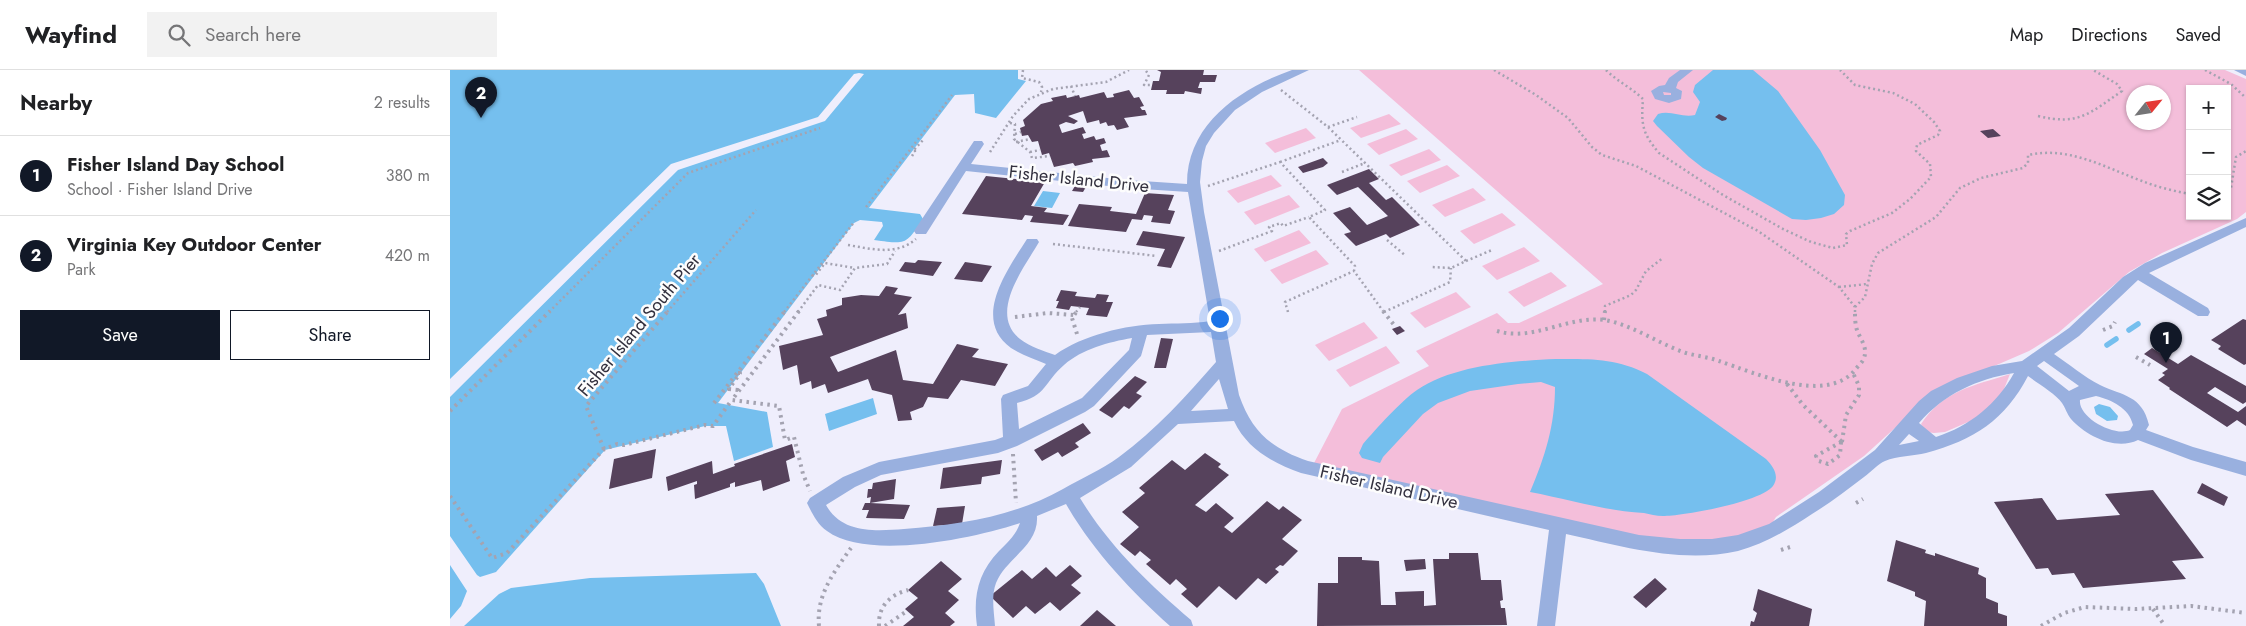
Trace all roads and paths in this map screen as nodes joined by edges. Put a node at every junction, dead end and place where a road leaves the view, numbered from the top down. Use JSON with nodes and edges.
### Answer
{"nodes":[{"id":1,"x":1023,"y":70,"type":"edge"},
{"id":2,"x":1128,"y":70,"type":"edge"},
{"id":3,"x":1146,"y":70,"type":"edge"},
{"id":4,"x":1304,"y":70,"type":"edge"},
{"id":5,"x":1494,"y":70,"type":"edge"},
{"id":6,"x":1606,"y":70,"type":"edge"},
{"id":7,"x":1687,"y":70,"type":"edge"},
{"id":8,"x":1840,"y":70,"type":"edge"},
{"id":9,"x":2093,"y":70,"type":"edge"},
{"id":10,"x":2205,"y":70,"type":"edge"},
{"id":11,"x":2240,"y":70,"type":"edge"},
{"id":12,"x":2246,"y":73,"type":"edge"},
{"id":13,"x":1152,"y":85,"type":"dead end"},
{"id":14,"x":1071,"y":86,"type":"junction"},
{"id":15,"x":1277,"y":87,"type":"dead end"},
{"id":16,"x":1670,"y":88,"type":"dead end"},
{"id":17,"x":1041,"y":93,"type":"junction"},
{"id":18,"x":952,"y":96,"type":"dead end"},
{"id":19,"x":1075,"y":96,"type":"dead end"},
{"id":20,"x":2246,"y":98,"type":"edge"},
{"id":21,"x":2038,"y":116,"type":"dead end"},
{"id":22,"x":1357,"y":117,"type":"dead end"},
{"id":23,"x":1010,"y":123,"type":"junction"},
{"id":24,"x":1328,"y":127,"type":"junction"},
{"id":25,"x":820,"y":128,"type":"dead end"},
{"id":26,"x":1021,"y":132,"type":"dead end"},
{"id":27,"x":1015,"y":134,"type":"junction"},
{"id":28,"x":924,"y":139,"type":"dead end"},
{"id":29,"x":1030,"y":139,"type":"dead end"},
{"id":30,"x":1341,"y":140,"type":"junction"},
{"id":31,"x":917,"y":142,"type":"junction"},
{"id":32,"x":1016,"y":142,"type":"junction"},
{"id":33,"x":978,"y":144,"type":"dead end"},
{"id":34,"x":1040,"y":150,"type":"dead end"},
{"id":35,"x":912,"y":151,"type":"junction"},
{"id":36,"x":2246,"y":151,"type":"edge"},
{"id":37,"x":1030,"y":152,"type":"junction"},
{"id":38,"x":912,"y":156,"type":"dead end"},
{"id":39,"x":1050,"y":156,"type":"dead end"},
{"id":40,"x":986,"y":158,"type":"dead end"},
{"id":41,"x":903,"y":160,"type":"junction"},
{"id":42,"x":1280,"y":162,"type":"junction"},
{"id":43,"x":1365,"y":163,"type":"junction"},
{"id":44,"x":963,"y":167,"type":"junction"},
{"id":45,"x":1342,"y":172,"type":"dead end"},
{"id":46,"x":1199,"y":187,"type":"junction"},
{"id":47,"x":2231,"y":188,"type":"edge"},
{"id":48,"x":2186,"y":193,"type":"edge"},
{"id":49,"x":866,"y":207,"type":"dead end"},
{"id":50,"x":756,"y":210,"type":"dead end"},
{"id":51,"x":1309,"y":217,"type":"junction"},
{"id":52,"x":855,"y":221,"type":"dead end"},
{"id":53,"x":2246,"y":222,"type":"edge"},
{"id":54,"x":921,"y":231,"type":"joint"},
{"id":55,"x":1388,"y":240,"type":"dead end"},
{"id":56,"x":1032,"y":242,"type":"dead end"},
{"id":57,"x":1053,"y":244,"type":"dead end"},
{"id":58,"x":848,"y":245,"type":"dead end"},
{"id":59,"x":1492,"y":250,"type":"dead end"},
{"id":60,"x":895,"y":251,"type":"junction"},
{"id":61,"x":1213,"y":254,"type":"dead end"},
{"id":62,"x":1157,"y":256,"type":"dead end"},
{"id":63,"x":1406,"y":256,"type":"dead end"},
{"id":64,"x":1663,"y":258,"type":"dead end"},
{"id":65,"x":1466,"y":261,"type":"junction"},
{"id":66,"x":1431,"y":267,"type":"dead end"},
{"id":67,"x":855,"y":268,"type":"junction"},
{"id":68,"x":1451,"y":268,"type":"junction"},
{"id":69,"x":1354,"y":271,"type":"junction"},
{"id":70,"x":2139,"y":274,"type":"junction"},
{"id":71,"x":812,"y":275,"type":"junction"},
{"id":72,"x":1867,"y":284,"type":"junction"},
{"id":73,"x":1839,"y":287,"type":"junction"},
{"id":74,"x":1080,"y":307,"type":"dead end"},
{"id":75,"x":1855,"y":307,"type":"junction"},
{"id":76,"x":1383,"y":311,"type":"junction"},
{"id":77,"x":1288,"y":312,"type":"dead end"},
{"id":78,"x":2203,"y":312,"type":"dead end"},
{"id":79,"x":1074,"y":315,"type":"junction"},
{"id":80,"x":999,"y":319,"type":"junction"},
{"id":81,"x":1604,"y":320,"type":"junction"},
{"id":82,"x":2115,"y":322,"type":"dead end"},
{"id":83,"x":1218,"y":325,"type":"junction"},
{"id":84,"x":1395,"y":326,"type":"dead end"},
{"id":85,"x":2103,"y":330,"type":"dead end"},
{"id":86,"x":1141,"y":331,"type":"junction"},
{"id":87,"x":1497,"y":331,"type":"dead end"},
{"id":88,"x":1088,"y":345,"type":"junction"},
{"id":89,"x":2044,"y":354,"type":"junction"},
{"id":90,"x":2136,"y":356,"type":"dead end"},
{"id":91,"x":1057,"y":362,"type":"junction"},
{"id":92,"x":1225,"y":362,"type":"junction"},
{"id":93,"x":2150,"y":365,"type":"dead end"},
{"id":94,"x":2026,"y":366,"type":"junction"},
{"id":95,"x":738,"y":373,"type":"junction"},
{"id":96,"x":1853,"y":373,"type":"junction"},
{"id":97,"x":1786,"y":383,"type":"junction"},
{"id":98,"x":739,"y":390,"type":"junction"},
{"id":99,"x":2096,"y":390,"type":"junction"},
{"id":100,"x":732,"y":400,"type":"junction"},
{"id":101,"x":2071,"y":401,"type":"junction"},
{"id":102,"x":714,"y":403,"type":"dead end"},
{"id":103,"x":450,"y":411,"type":"edge"},
{"id":104,"x":1239,"y":415,"type":"junction"},
{"id":105,"x":1176,"y":418,"type":"junction"},
{"id":106,"x":1908,"y":424,"type":"junction"},
{"id":107,"x":2136,"y":432,"type":"junction"},
{"id":108,"x":1011,"y":441,"type":"junction"},
{"id":109,"x":1842,"y":442,"type":"junction"},
{"id":110,"x":1933,"y":443,"type":"junction"},
{"id":111,"x":603,"y":450,"type":"junction"},
{"id":112,"x":1881,"y":455,"type":"junction"},
{"id":113,"x":2246,"y":469,"type":"edge"},
{"id":114,"x":1069,"y":494,"type":"junction"},
{"id":115,"x":450,"y":496,"type":"edge"},
{"id":116,"x":1863,"y":499,"type":"dead end"},
{"id":117,"x":816,"y":503,"type":"junction"},
{"id":118,"x":1856,"y":503,"type":"dead end"},
{"id":119,"x":1023,"y":513,"type":"junction"},
{"id":120,"x":1558,"y":525,"type":"junction"},
{"id":121,"x":858,"y":536,"type":"junction"},
{"id":122,"x":1790,"y":547,"type":"dead end"},
{"id":123,"x":1781,"y":550,"type":"dead end"},
{"id":124,"x":908,"y":590,"type":"dead end"},
{"id":125,"x":2153,"y":608,"type":"junction"},
{"id":126,"x":907,"y":611,"type":"dead end"},
{"id":127,"x":2246,"y":613,"type":"edge"},
{"id":128,"x":820,"y":626,"type":"edge"},
{"id":129,"x":879,"y":626,"type":"edge"},
{"id":130,"x":885,"y":626,"type":"edge"},
{"id":131,"x":986,"y":626,"type":"edge"},
{"id":132,"x":1184,"y":626,"type":"edge"},
{"id":133,"x":1546,"y":626,"type":"edge"},
{"id":134,"x":2041,"y":626,"type":"edge"},
{"id":135,"x":2165,"y":626,"type":"edge"}],
"edges":[{"from":1,"to":17,"type":"path"},
{"from":2,"to":14,"type":"path"},
{"from":3,"to":13,"type":"path"},
{"from":4,"to":46,"type":"street","name":"Fisher Island Drive"},
{"from":5,"to":73,"type":"path"},
{"from":6,"to":8,"type":"path"},
{"from":7,"to":16,"type":"street"},
{"from":9,"to":21,"type":"path"},
{"from":10,"to":20,"type":"path"},
{"from":11,"to":12,"type":"street"},
{"from":14,"to":17,"type":"path"},
{"from":14,"to":19,"type":"path"},
{"from":15,"to":24,"type":"path"},
{"from":17,"to":23,"type":"path"},
{"from":18,"to":31,"type":"path"},
{"from":22,"to":24,"type":"path"},
{"from":23,"to":27,"type":"path"},
{"from":23,"to":40,"type":"path"},
{"from":24,"to":30,"type":"path"},
{"from":25,"to":103,"type":"path"},
{"from":26,"to":27,"type":"path"},
{"from":27,"to":32,"type":"path"},
{"from":28,"to":35,"type":"path"},
{"from":29,"to":32,"type":"path"},
{"from":30,"to":42,"type":"path"},
{"from":30,"to":43,"type":"path"},
{"from":31,"to":35,"type":"path"},
{"from":31,"to":41,"type":"path"},
{"from":32,"to":37,"type":"path"},
{"from":33,"to":44,"type":"street"},
{"from":34,"to":37,"type":"path"},
{"from":35,"to":38,"type":"path"},
{"from":35,"to":41,"type":"path"},
{"from":36,"to":47,"type":"path"},
{"from":37,"to":39,"type":"path"},
{"from":41,"to":49,"type":"path"},
{"from":42,"to":46,"type":"path"},
{"from":42,"to":51,"type":"path"},
{"from":43,"to":45,"type":"path"},
{"from":43,"to":65,"type":"path"},
{"from":44,"to":46,"type":"street","name":"Fisher Island Drive"},
{"from":44,"to":54,"type":"street"},
{"from":46,"to":83,"type":"street","name":"Fisher Island Drive"},
{"from":48,"to":72,"type":"path"},
{"from":50,"to":111,"type":"path","name":"Fisher Island South Pier"},
{"from":51,"to":61,"type":"path"},
{"from":51,"to":69,"type":"path"},
{"from":52,"to":71,"type":"path"},
{"from":53,"to":70,"type":"street","name":"Fisher Island Drive"},
{"from":54,"to":60,"type":"path"},
{"from":55,"to":63,"type":"path"},
{"from":56,"to":80,"type":"street"},
{"from":57,"to":62,"type":"path"},
{"from":58,"to":60,"type":"path"},
{"from":59,"to":65,"type":"path"},
{"from":60,"to":67,"type":"path"},
{"from":64,"to":81,"type":"path"},
{"from":65,"to":68,"type":"path"},
{"from":66,"to":68,"type":"path"},
{"from":67,"to":71,"type":"path"},
{"from":67,"to":98,"type":"path"},
{"from":68,"to":76,"type":"path"},
{"from":69,"to":76,"type":"path"},
{"from":69,"to":77,"type":"path"},
{"from":70,"to":78,"type":"street"},
{"from":70,"to":89,"type":"street","name":"Fisher Island Drive"},
{"from":71,"to":95,"type":"path"},
{"from":72,"to":73,"type":"path"},
{"from":72,"to":75,"type":"path"},
{"from":73,"to":75,"type":"path"},
{"from":74,"to":79,"type":"path"},
{"from":75,"to":96,"type":"path"},
{"from":76,"to":84,"type":"path"},
{"from":79,"to":80,"type":"path"},
{"from":79,"to":88,"type":"path"},
{"from":80,"to":91,"type":"street"},
{"from":81,"to":87,"type":"path"},
{"from":81,"to":97,"type":"path"},
{"from":82,"to":85,"type":"path"},
{"from":83,"to":86,"type":"street"},
{"from":83,"to":92,"type":"street","name":"Fisher Island Drive"},
{"from":86,"to":88,"type":"street"},
{"from":86,"to":108,"type":"street"},
{"from":88,"to":91,"type":"street"},
{"from":89,"to":94,"type":"street","name":"Fisher Island Drive"},
{"from":89,"to":99,"type":"street"},
{"from":90,"to":93,"type":"path"},
{"from":91,"to":108,"type":"street"},
{"from":92,"to":104,"type":"street","name":"Fisher Island Drive"},
{"from":92,"to":105,"type":"street"},
{"from":94,"to":101,"type":"street"},
{"from":94,"to":106,"type":"street","name":"Fisher Island Drive"},
{"from":94,"to":110,"type":"street","name":"Fisher Island Drive"},
{"from":95,"to":98,"type":"path"},
{"from":95,"to":102,"type":"path"},
{"from":96,"to":97,"type":"path"},
{"from":96,"to":109,"type":"path"},
{"from":97,"to":109,"type":"path"},
{"from":98,"to":100,"type":"path"},
{"from":99,"to":101,"type":"street"},
{"from":99,"to":107,"type":"street"},
{"from":100,"to":111,"type":"path"},
{"from":100,"to":117,"type":"path"},
{"from":101,"to":107,"type":"street"},
{"from":104,"to":105,"type":"street"},
{"from":104,"to":120,"type":"street","name":"Fisher Island Drive"},
{"from":105,"to":114,"type":"street"},
{"from":106,"to":110,"type":"street"},
{"from":106,"to":112,"type":"street","name":"Fisher Island Drive"},
{"from":107,"to":113,"type":"street"},
{"from":108,"to":117,"type":"street"},
{"from":108,"to":119,"type":"path"},
{"from":109,"to":109,"type":"path"},
{"from":110,"to":112,"type":"street","name":"Fisher Island Drive"},
{"from":111,"to":115,"type":"path"},
{"from":112,"to":120,"type":"street","name":"Fisher Island Drive"},
{"from":114,"to":119,"type":"street"},
{"from":114,"to":132,"type":"street"},
{"from":116,"to":118,"type":"path"},
{"from":117,"to":121,"type":"street"},
{"from":119,"to":121,"type":"street"},
{"from":119,"to":131,"type":"street"},
{"from":120,"to":133,"type":"street"},
{"from":121,"to":128,"type":"path"},
{"from":122,"to":123,"type":"path"},
{"from":124,"to":129,"type":"path"},
{"from":125,"to":127,"type":"path"},
{"from":125,"to":134,"type":"path"},
{"from":125,"to":135,"type":"path"},
{"from":126,"to":130,"type":"path"}]}
